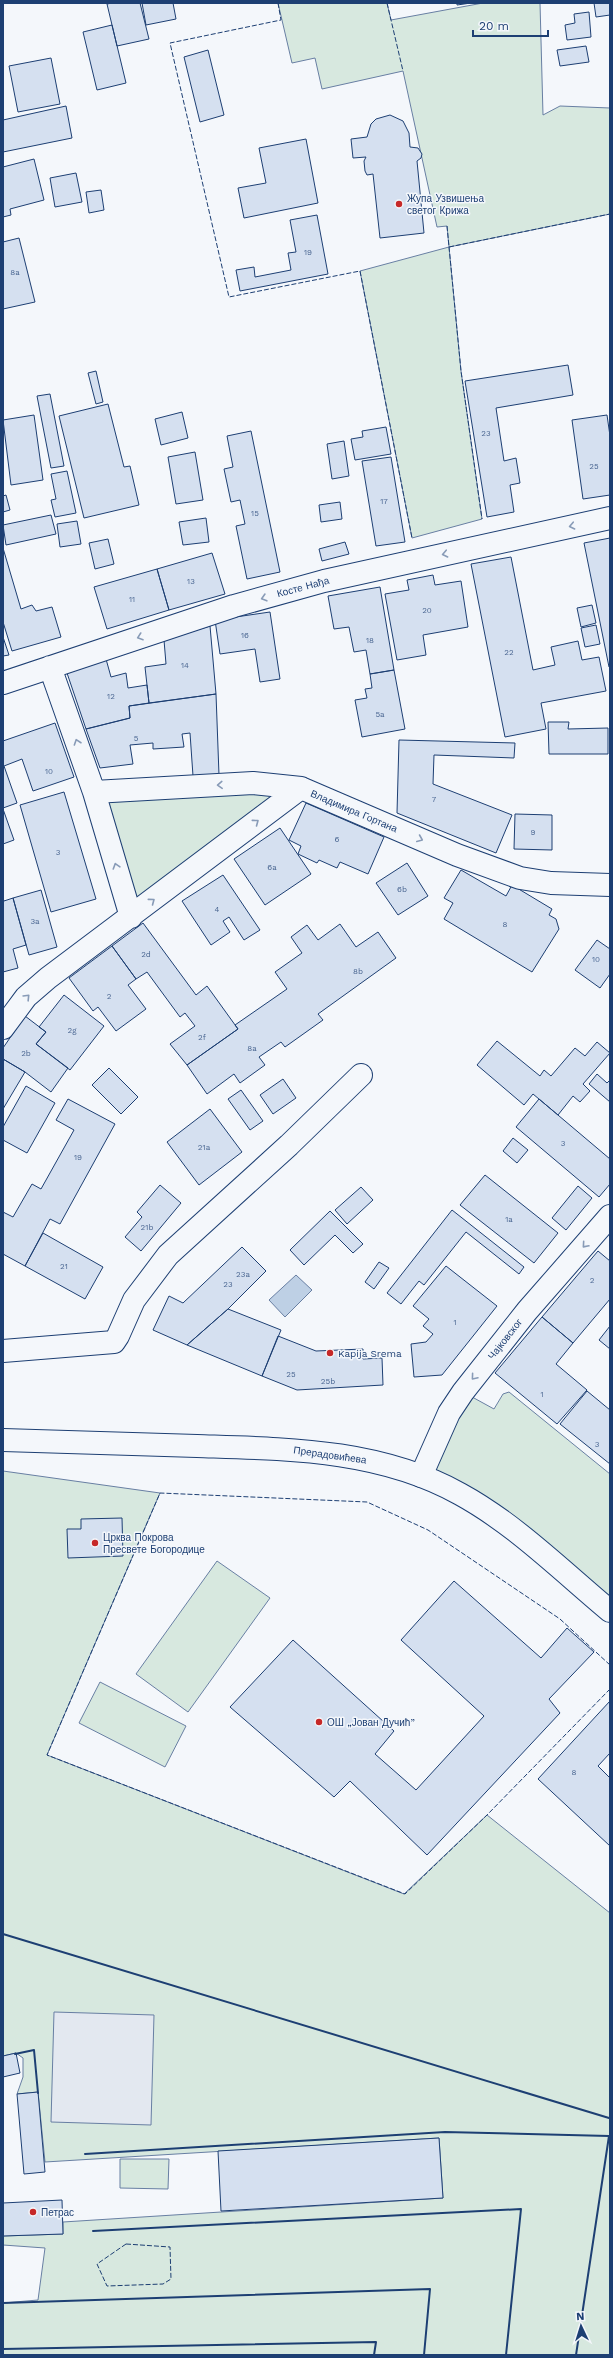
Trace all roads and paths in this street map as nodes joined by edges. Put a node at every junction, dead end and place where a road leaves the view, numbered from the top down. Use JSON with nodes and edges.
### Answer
{"nodes":[{"id":1,"x":610,"y":518,"type":"edge"},
{"id":2,"x":50,"y":667,"type":"junction"},
{"id":3,"x":3,"y":683,"type":"edge"},
{"id":4,"x":301,"y":788,"type":"junction"},
{"id":5,"x":94,"y":792,"type":"junction"},
{"id":6,"x":610,"y":885,"type":"edge"},
{"id":7,"x":132,"y":917,"type":"junction"},
{"id":8,"x":3,"y":1028,"type":"edge"},
{"id":9,"x":362,"y":1075,"type":"dead end"},
{"id":10,"x":610,"y":1216,"type":"edge"},
{"id":11,"x":3,"y":1351,"type":"edge"},
{"id":12,"x":3,"y":1440,"type":"edge"},
{"id":13,"x":421,"y":1476,"type":"junction"},
{"id":14,"x":610,"y":1611,"type":"edge"}],
"edges":[{"from":1,"to":2,"type":"street","name":"Косте Нађа","one_way":true},
{"from":2,"to":3,"type":"street","name":"Косте Нађа"},
{"from":5,"to":2,"type":"street","one_way":true},
{"from":4,"to":5,"type":"street","one_way":true},
{"from":4,"to":6,"type":"street","name":"Владимира Гортана","one_way":true},
{"from":7,"to":4,"type":"street","name":"Владимира Гортана","one_way":true},
{"from":7,"to":5,"type":"street","one_way":true},
{"from":8,"to":7,"type":"street","name":"Владимира Гортана","one_way":true},
{"from":9,"to":11,"type":"street"},
{"from":10,"to":13,"type":"street","name":"Чајковског","one_way":true},
{"from":12,"to":13,"type":"street","name":"Прерадовићева"},
{"from":13,"to":14,"type":"street","name":"Прерадовићева"}]}
